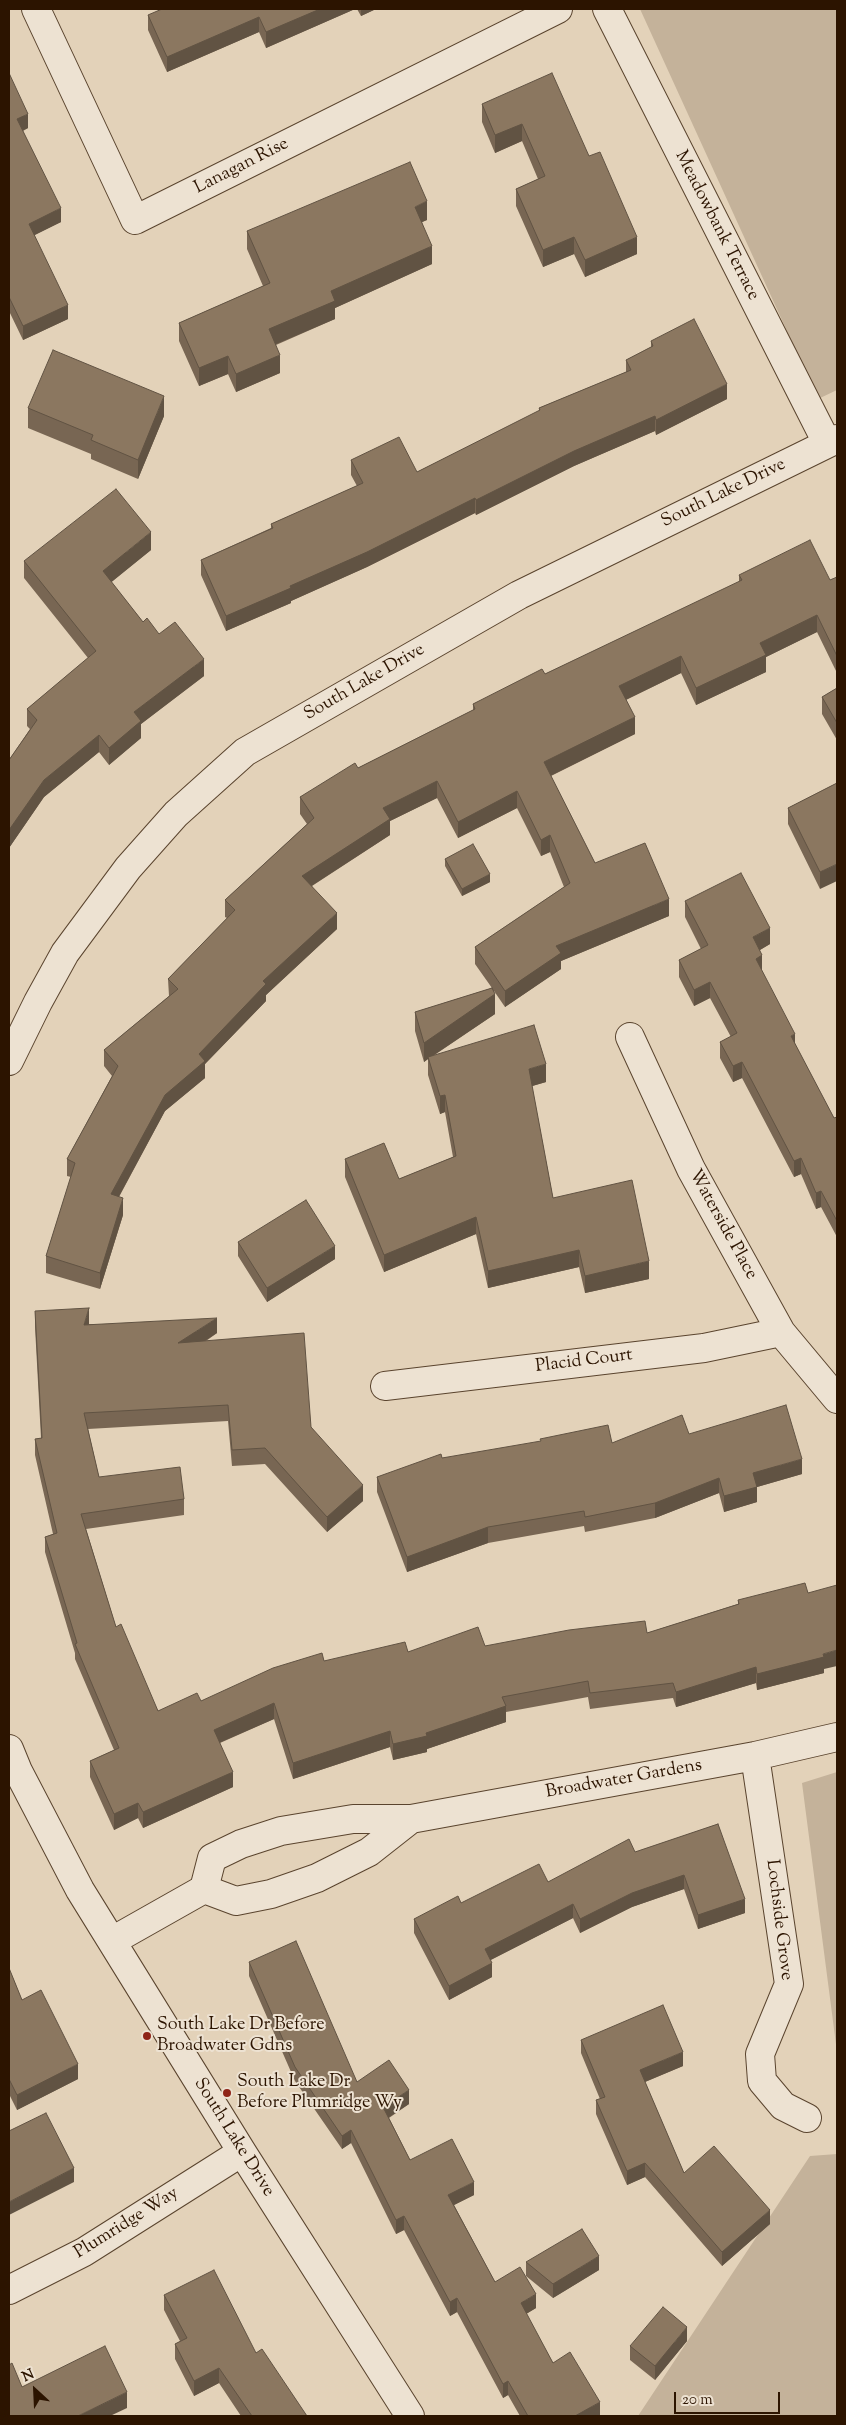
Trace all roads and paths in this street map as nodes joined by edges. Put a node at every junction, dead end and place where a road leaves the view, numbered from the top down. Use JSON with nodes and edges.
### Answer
{"nodes":[{"id":1,"x":36,"y":9,"type":"edge"},
{"id":2,"x":558,"y":9,"type":"edge"},
{"id":3,"x":607,"y":9,"type":"edge"},
{"id":4,"x":832,"y":441,"type":"edge"},
{"id":5,"x":630,"y":1037,"type":"dead end"},
{"id":6,"x":9,"y":1061,"type":"edge"},
{"id":7,"x":781,"y":1332,"type":"junction"},
{"id":8,"x":385,"y":1386,"type":"dead end"},
{"id":9,"x":837,"y":1399,"type":"edge"},
{"id":10,"x":837,"y":1737,"type":"edge"},
{"id":11,"x":9,"y":1749,"type":"edge"},
{"id":12,"x":755,"y":1756,"type":"junction"},
{"id":13,"x":411,"y":1819,"type":"junction"},
{"id":14,"x":204,"y":1889,"type":"junction"},
{"id":15,"x":112,"y":1941,"type":"junction"},
{"id":16,"x":807,"y":2118,"type":"dead end"},
{"id":17,"x":242,"y":2152,"type":"junction"},
{"id":18,"x":9,"y":2290,"type":"edge"},
{"id":19,"x":410,"y":2416,"type":"edge"}],
"edges":[{"from":1,"to":2,"type":"street","name":"Lanagan Rise"},
{"from":3,"to":4,"type":"street","name":"Meadowbank Terrace"},
{"from":4,"to":6,"type":"street","name":"South Lake Drive"},
{"from":5,"to":7,"type":"street","name":"Waterside Place"},
{"from":7,"to":8,"type":"street","name":"Placid Court"},
{"from":7,"to":9,"type":"street","name":"Waterside Place"},
{"from":10,"to":12,"type":"street","name":"Broadwater Gardens"},
{"from":11,"to":15,"type":"street","name":"South Lake Drive"},
{"from":12,"to":13,"type":"street","name":"Broadwater Gardens"},
{"from":12,"to":16,"type":"street","name":"Lochside Grove"},
{"from":13,"to":14,"type":"street","name":"Broadwater Gardens"},
{"from":13,"to":14,"type":"street","name":"Broadwater Gardens"},
{"from":14,"to":15,"type":"street"},
{"from":15,"to":17,"type":"street","name":"South Lake Drive"},
{"from":17,"to":18,"type":"street","name":"Plumridge Way"},
{"from":17,"to":19,"type":"street","name":"South Lake Drive"}]}
